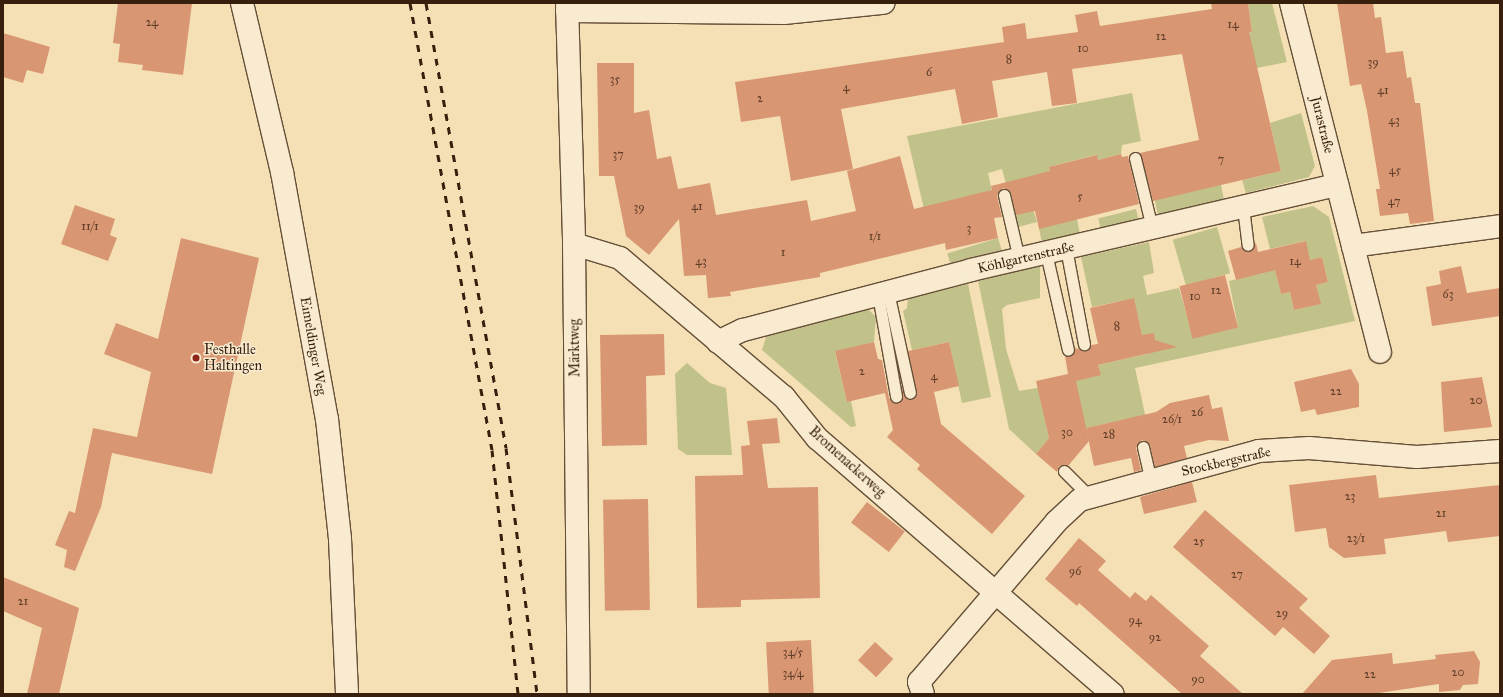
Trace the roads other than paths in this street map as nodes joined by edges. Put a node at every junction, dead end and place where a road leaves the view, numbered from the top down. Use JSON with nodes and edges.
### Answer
{"nodes":[{"id":1,"x":242,"y":3,"type":"edge"},
{"id":2,"x":883,"y":3,"type":"edge"},
{"id":3,"x":1291,"y":3,"type":"edge"},
{"id":4,"x":567,"y":7,"type":"edge"},
{"id":5,"x":1135,"y":158,"type":"dead end"},
{"id":6,"x":1337,"y":185,"type":"junction"},
{"id":7,"x":1004,"y":196,"type":"dead end"},
{"id":8,"x":1243,"y":207,"type":"junction"},
{"id":9,"x":1500,"y":226,"type":"edge"},
{"id":10,"x":1152,"y":228,"type":"junction"},
{"id":11,"x":574,"y":244,"type":"junction"},
{"id":12,"x":1248,"y":245,"type":"dead end"},
{"id":13,"x":1353,"y":246,"type":"junction"},
{"id":14,"x":1056,"y":250,"type":"junction"},
{"id":15,"x":1019,"y":259,"type":"junction"},
{"id":16,"x":883,"y":293,"type":"junction"},
{"id":17,"x":718,"y":342,"type":"junction"},
{"id":18,"x":1084,"y":344,"type":"dead end"},
{"id":19,"x":1068,"y":350,"type":"dead end"},
{"id":20,"x":1380,"y":352,"type":"dead end"},
{"id":21,"x":910,"y":393,"type":"dead end"},
{"id":22,"x":896,"y":396,"type":"dead end"},
{"id":23,"x":1143,"y":447,"type":"dead end"},
{"id":24,"x":1500,"y":451,"type":"edge"},
{"id":25,"x":1064,"y":471,"type":"dead end"},
{"id":26,"x":1150,"y":481,"type":"junction"},
{"id":27,"x":1089,"y":496,"type":"junction"},
{"id":28,"x":995,"y":592,"type":"junction"},
{"id":29,"x":347,"y":694,"type":"edge"},
{"id":30,"x":579,"y":694,"type":"edge"},
{"id":31,"x":923,"y":694,"type":"edge"},
{"id":32,"x":1113,"y":694,"type":"edge"}],
"edges":[{"from":1,"to":29,"type":"street","name":"Eimeldinger Weg"},
{"from":2,"to":4,"type":"street"},
{"from":3,"to":6,"type":"street","name":"Jurastraße"},
{"from":4,"to":11,"type":"street","name":"Märktweg"},
{"from":5,"to":10,"type":"lane"},
{"from":6,"to":8,"type":"street","name":"Köhlgartenstraße"},
{"from":6,"to":13,"type":"street","name":"Jurastraße"},
{"from":7,"to":15,"type":"lane"},
{"from":8,"to":10,"type":"street","name":"Köhlgartenstraße"},
{"from":8,"to":12,"type":"lane"},
{"from":9,"to":13,"type":"street"},
{"from":10,"to":14,"type":"street","name":"Köhlgartenstraße"},
{"from":11,"to":17,"type":"street","name":"Bromenackerweg"},
{"from":11,"to":30,"type":"street","name":"Märktweg"},
{"from":13,"to":20,"type":"street","name":"Jurastraße"},
{"from":14,"to":15,"type":"street","name":"Köhlgartenstraße"},
{"from":14,"to":18,"type":"lane"},
{"from":14,"to":19,"type":"lane"},
{"from":15,"to":16,"type":"street","name":"Köhlgartenstraße"},
{"from":16,"to":17,"type":"street","name":"Köhlgartenstraße"},
{"from":16,"to":21,"type":"lane"},
{"from":16,"to":22,"type":"lane"},
{"from":17,"to":28,"type":"street","name":"Bromenackerweg"},
{"from":23,"to":26,"type":"lane"},
{"from":24,"to":26,"type":"street","name":"Stockbergstraße"},
{"from":25,"to":27,"type":"lane"},
{"from":26,"to":27,"type":"street","name":"Stockbergstraße"},
{"from":27,"to":28,"type":"street","name":"Stockbergstraße"},
{"from":28,"to":31,"type":"street","name":"Stockbergstraße"},
{"from":28,"to":32,"type":"street","name":"Bromenackerweg"}]}
